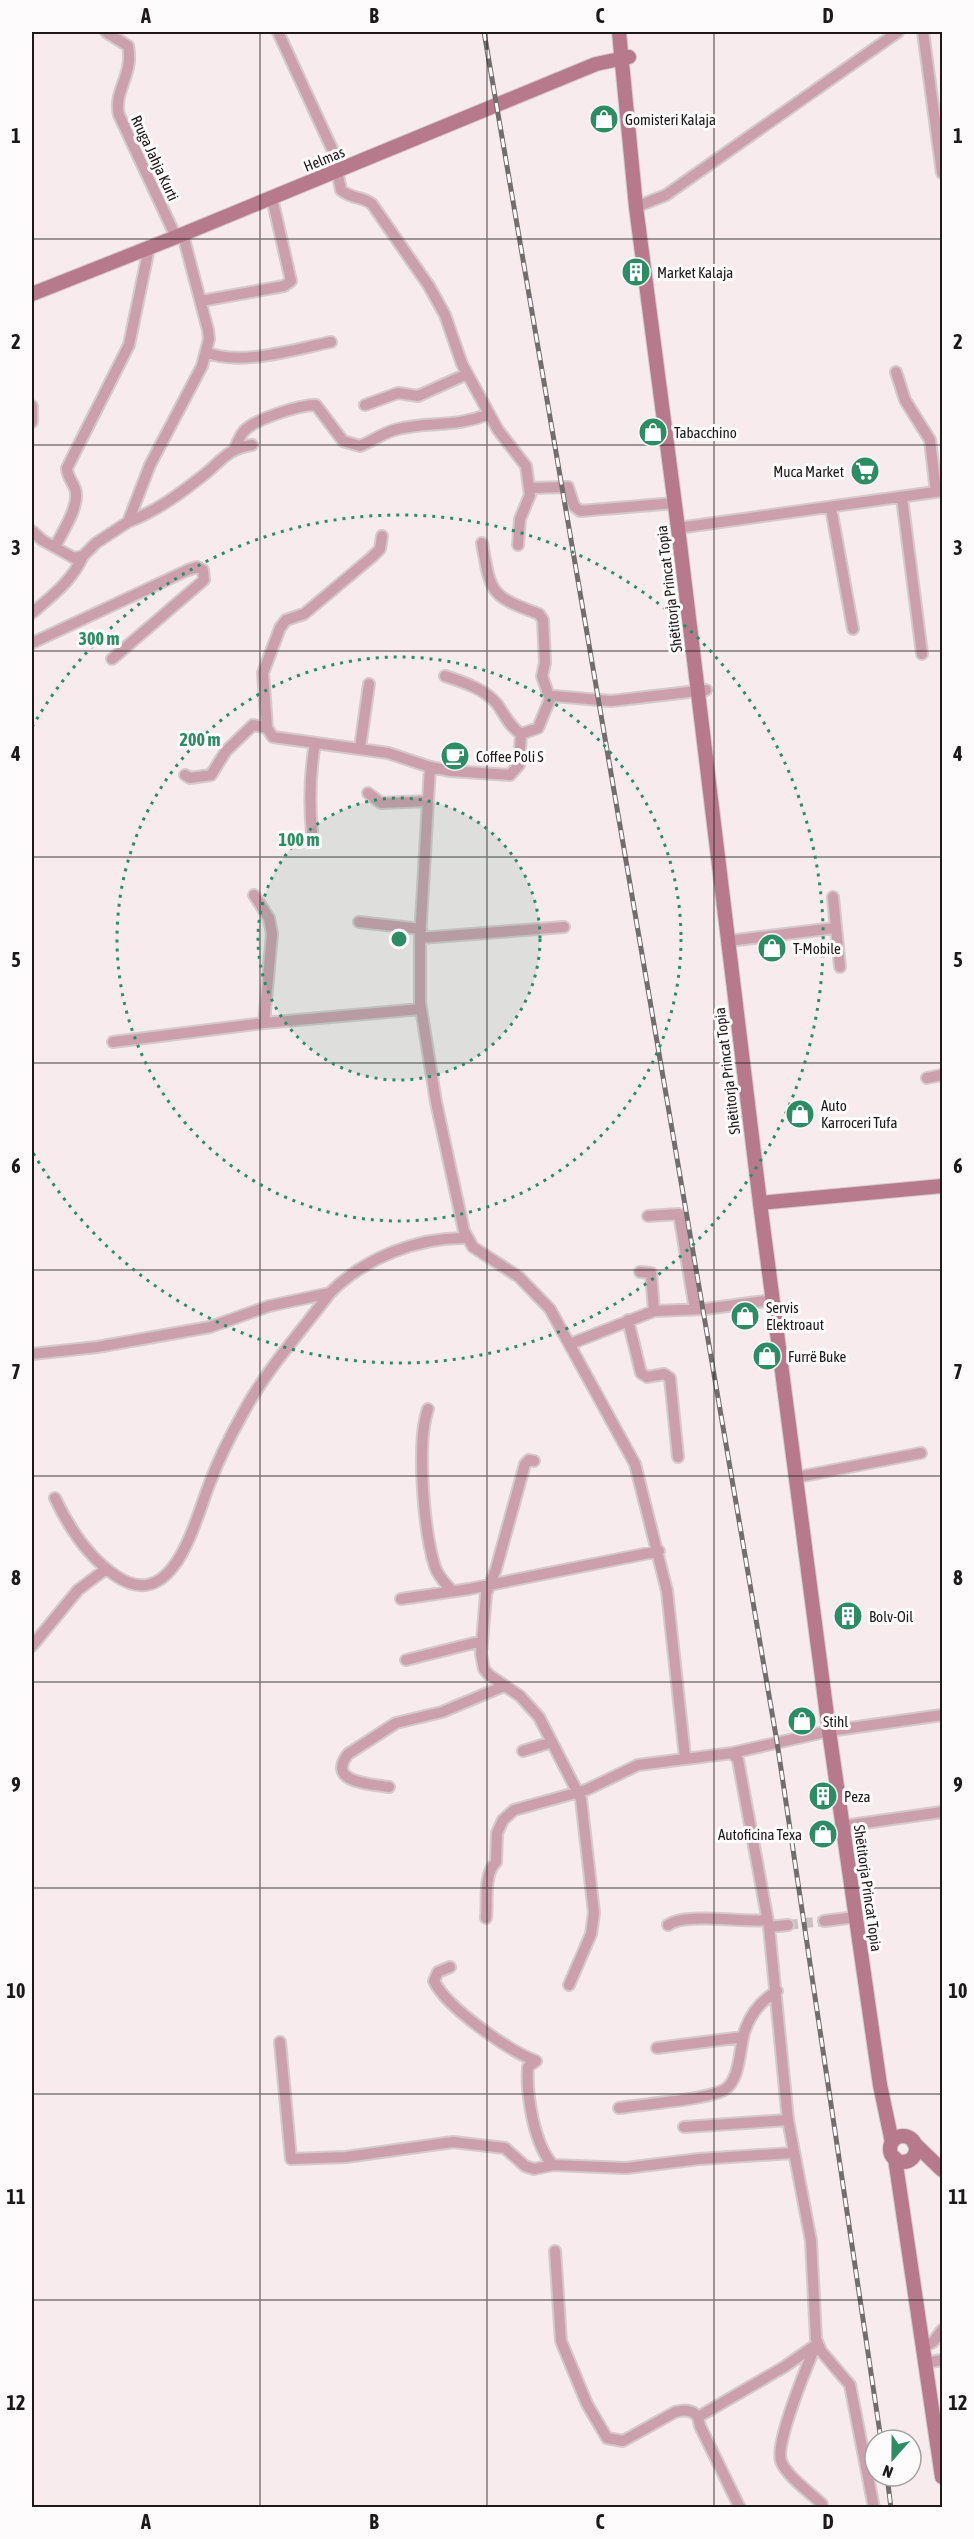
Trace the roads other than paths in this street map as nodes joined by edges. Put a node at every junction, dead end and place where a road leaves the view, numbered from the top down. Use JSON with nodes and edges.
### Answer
{"nodes":[{"id":1,"x":106,"y":32,"type":"edge"},
{"id":2,"x":278,"y":32,"type":"edge"},
{"id":3,"x":619,"y":32,"type":"edge"},
{"id":4,"x":898,"y":32,"type":"edge"},
{"id":5,"x":923,"y":32,"type":"edge"},
{"id":6,"x":625,"y":57,"type":"junction"},
{"id":7,"x":337,"y":172,"type":"junction"},
{"id":8,"x":942,"y":173,"type":"edge"},
{"id":9,"x":272,"y":198,"type":"junction"},
{"id":10,"x":636,"y":207,"type":"junction"},
{"id":11,"x":179,"y":236,"type":"junction"},
{"id":12,"x":149,"y":248,"type":"junction"},
{"id":13,"x":32,"y":294,"type":"edge"},
{"id":14,"x":201,"y":301,"type":"junction"},
{"id":15,"x":331,"y":342,"type":"dead end"},
{"id":16,"x":206,"y":352,"type":"junction"},
{"id":17,"x":896,"y":372,"type":"dead end"},
{"id":18,"x":467,"y":374,"type":"junction"},
{"id":19,"x":365,"y":405,"type":"dead end"},
{"id":20,"x":32,"y":406,"type":"edge"},
{"id":21,"x":489,"y":414,"type":"junction"},
{"id":22,"x":32,"y":422,"type":"edge"},
{"id":23,"x":252,"y":445,"type":"dead end"},
{"id":24,"x":235,"y":448,"type":"junction"},
{"id":25,"x":530,"y":488,"type":"junction"},
{"id":26,"x":939,"y":491,"type":"edge"},
{"id":27,"x":902,"y":498,"type":"junction"},
{"id":28,"x":675,"y":502,"type":"junction"},
{"id":29,"x":831,"y":508,"type":"junction"},
{"id":30,"x":128,"y":522,"type":"junction"},
{"id":31,"x":678,"y":528,"type":"junction"},
{"id":32,"x":32,"y":531,"type":"edge"},
{"id":33,"x":382,"y":536,"type":"dead end"},
{"id":34,"x":482,"y":543,"type":"dead end"},
{"id":35,"x":518,"y":545,"type":"dead end"},
{"id":36,"x":55,"y":547,"type":"junction"},
{"id":37,"x":83,"y":556,"type":"junction"},
{"id":38,"x":32,"y":613,"type":"edge"},
{"id":39,"x":853,"y":629,"type":"dead end"},
{"id":40,"x":32,"y":642,"type":"edge"},
{"id":41,"x":922,"y":654,"type":"dead end"},
{"id":42,"x":112,"y":659,"type":"dead end"},
{"id":43,"x":446,"y":676,"type":"dead end"},
{"id":44,"x":369,"y":684,"type":"dead end"},
{"id":45,"x":702,"y":691,"type":"junction"},
{"id":46,"x":550,"y":699,"type":"junction"},
{"id":47,"x":267,"y":728,"type":"junction"},
{"id":48,"x":521,"y":734,"type":"junction"},
{"id":49,"x":315,"y":743,"type":"junction"},
{"id":50,"x":360,"y":748,"type":"junction"},
{"id":51,"x":430,"y":767,"type":"junction"},
{"id":52,"x":185,"y":775,"type":"dead end"},
{"id":53,"x":368,"y":793,"type":"dead end"},
{"id":54,"x":428,"y":801,"type":"junction"},
{"id":55,"x":312,"y":832,"type":"dead end"},
{"id":56,"x":254,"y":895,"type":"dead end"},
{"id":57,"x":833,"y":897,"type":"dead end"},
{"id":58,"x":359,"y":922,"type":"dead end"},
{"id":59,"x":564,"y":927,"type":"dead end"},
{"id":60,"x":835,"y":928,"type":"junction"},
{"id":61,"x":420,"y":934,"type":"junction"},
{"id":62,"x":728,"y":942,"type":"junction"},
{"id":63,"x":840,"y":967,"type":"dead end"},
{"id":64,"x":421,"y":1009,"type":"junction"},
{"id":65,"x":264,"y":1023,"type":"junction"},
{"id":66,"x":113,"y":1042,"type":"dead end"},
{"id":67,"x":942,"y":1075,"type":"edge"},
{"id":68,"x":927,"y":1078,"type":"dead end"},
{"id":69,"x":942,"y":1186,"type":"edge"},
{"id":70,"x":760,"y":1203,"type":"junction"},
{"id":71,"x":648,"y":1216,"type":"dead end"},
{"id":72,"x":467,"y":1238,"type":"junction"},
{"id":73,"x":640,"y":1272,"type":"dead end"},
{"id":74,"x":330,"y":1293,"type":"junction"},
{"id":75,"x":772,"y":1300,"type":"junction"},
{"id":76,"x":695,"y":1309,"type":"junction"},
{"id":77,"x":654,"y":1311,"type":"junction"},
{"id":78,"x":627,"y":1320,"type":"junction"},
{"id":79,"x":570,"y":1344,"type":"junction"},
{"id":80,"x":32,"y":1354,"type":"edge"},
{"id":81,"x":428,"y":1409,"type":"dead end"},
{"id":82,"x":921,"y":1453,"type":"dead end"},
{"id":83,"x":678,"y":1457,"type":"dead end"},
{"id":84,"x":534,"y":1461,"type":"dead end"},
{"id":85,"x":803,"y":1476,"type":"dead end"},
{"id":86,"x":55,"y":1498,"type":"dead end"},
{"id":87,"x":659,"y":1551,"type":"junction"},
{"id":88,"x":106,"y":1569,"type":"junction"},
{"id":89,"x":491,"y":1584,"type":"junction"},
{"id":90,"x":451,"y":1590,"type":"junction"},
{"id":91,"x":401,"y":1599,"type":"dead end"},
{"id":92,"x":482,"y":1641,"type":"junction"},
{"id":93,"x":32,"y":1646,"type":"edge"},
{"id":94,"x":406,"y":1660,"type":"dead end"},
{"id":95,"x":504,"y":1686,"type":"junction"},
{"id":96,"x":942,"y":1715,"type":"edge"},
{"id":97,"x":829,"y":1731,"type":"junction"},
{"id":98,"x":552,"y":1742,"type":"junction"},
{"id":99,"x":523,"y":1751,"type":"dead end"},
{"id":100,"x":738,"y":1755,"type":"junction"},
{"id":101,"x":685,"y":1758,"type":"junction"},
{"id":102,"x":389,"y":1786,"type":"dead end"},
{"id":103,"x":579,"y":1791,"type":"junction"},
{"id":104,"x":942,"y":1812,"type":"edge"},
{"id":105,"x":843,"y":1826,"type":"junction"},
{"id":106,"x":856,"y":1917,"type":"junction"},
{"id":107,"x":486,"y":1918,"type":"dead end"},
{"id":108,"x":824,"y":1921,"type":"tunnel mouth"},
{"id":109,"x":768,"y":1923,"type":"junction"},
{"id":110,"x":669,"y":1925,"type":"dead end"},
{"id":111,"x":788,"y":1925,"type":"tunnel mouth"},
{"id":112,"x":450,"y":1967,"type":"dead end"},
{"id":113,"x":569,"y":1985,"type":"dead end"},
{"id":114,"x":777,"y":1991,"type":"junction"},
{"id":115,"x":743,"y":2037,"type":"junction"},
{"id":116,"x":280,"y":2042,"type":"dead end"},
{"id":117,"x":657,"y":2048,"type":"dead end"},
{"id":118,"x":885,"y":2105,"type":"junction"},
{"id":119,"x":619,"y":2108,"type":"dead end"},
{"id":120,"x":788,"y":2120,"type":"junction"},
{"id":121,"x":684,"y":2127,"type":"dead end"},
{"id":122,"x":908,"y":2151,"type":"junction"},
{"id":123,"x":793,"y":2152,"type":"junction"},
{"id":124,"x":553,"y":2165,"type":"junction"},
{"id":125,"x":941,"y":2168,"type":"edge"},
{"id":126,"x":555,"y":2251,"type":"dead end"},
{"id":127,"x":942,"y":2330,"type":"edge"},
{"id":128,"x":817,"y":2344,"type":"junction"},
{"id":129,"x":923,"y":2347,"type":"junction"},
{"id":130,"x":942,"y":2360,"type":"edge"},
{"id":131,"x":925,"y":2363,"type":"junction"},
{"id":132,"x":698,"y":2417,"type":"junction"},
{"id":133,"x":940,"y":2450,"type":"edge"},
{"id":134,"x":942,"y":2477,"type":"edge"},
{"id":135,"x":822,"y":2504,"type":"dead end"},
{"id":136,"x":740,"y":2508,"type":"edge"},
{"id":137,"x":874,"y":2508,"type":"edge"}],
"edges":[{"from":1,"to":11,"type":"street","name":"Rruga Jahja Kurti"},
{"from":2,"to":7,"type":"street"},
{"from":3,"to":6,"type":"main road","name":"Shëtitorja Princat Topia"},
{"from":4,"to":10,"type":"street"},
{"from":5,"to":8,"type":"street"},
{"from":6,"to":7,"type":"main road","name":"Helmas"},
{"from":6,"to":10,"type":"main road","name":"Shëtitorja Princat Topia"},
{"from":7,"to":9,"type":"main road","name":"Helmas"},
{"from":7,"to":18,"type":"street"},
{"from":9,"to":11,"type":"main road","name":"Helmas"},
{"from":9,"to":14,"type":"street"},
{"from":10,"to":28,"type":"main road","name":"Shëtitorja Princat Topia"},
{"from":11,"to":12,"type":"main road","name":"Helmas"},
{"from":11,"to":14,"type":"street"},
{"from":12,"to":13,"type":"main road","name":"Helmas"},
{"from":12,"to":36,"type":"street"},
{"from":14,"to":16,"type":"street"},
{"from":15,"to":16,"type":"street"},
{"from":16,"to":30,"type":"street"},
{"from":17,"to":26,"type":"street"},
{"from":18,"to":19,"type":"street"},
{"from":18,"to":21,"type":"street"},
{"from":20,"to":22,"type":"street"},
{"from":21,"to":24,"type":"street"},
{"from":21,"to":25,"type":"street"},
{"from":23,"to":24,"type":"street"},
{"from":24,"to":30,"type":"street"},
{"from":25,"to":28,"type":"street"},
{"from":25,"to":35,"type":"street"},
{"from":26,"to":27,"type":"street"},
{"from":27,"to":29,"type":"street"},
{"from":27,"to":41,"type":"street"},
{"from":28,"to":31,"type":"main road","name":"Shëtitorja Princat Topia"},
{"from":29,"to":31,"type":"street"},
{"from":29,"to":39,"type":"street"},
{"from":30,"to":37,"type":"street"},
{"from":31,"to":45,"type":"main road","name":"Shëtitorja Princat Topia"},
{"from":32,"to":36,"type":"street"},
{"from":33,"to":47,"type":"street"},
{"from":34,"to":46,"type":"street"},
{"from":36,"to":37,"type":"street"},
{"from":37,"to":38,"type":"street"},
{"from":40,"to":42,"type":"street"},
{"from":43,"to":48,"type":"street"},
{"from":44,"to":50,"type":"street"},
{"from":45,"to":46,"type":"street"},
{"from":45,"to":62,"type":"main road","name":"Shëtitorja Princat Topia"},
{"from":46,"to":48,"type":"street"},
{"from":47,"to":49,"type":"street"},
{"from":47,"to":52,"type":"street"},
{"from":48,"to":51,"type":"street"},
{"from":49,"to":50,"type":"street"},
{"from":49,"to":55,"type":"street"},
{"from":50,"to":51,"type":"street"},
{"from":51,"to":54,"type":"street"},
{"from":53,"to":54,"type":"street"},
{"from":54,"to":61,"type":"street"},
{"from":56,"to":65,"type":"street"},
{"from":57,"to":60,"type":"street"},
{"from":58,"to":61,"type":"street"},
{"from":59,"to":61,"type":"street"},
{"from":60,"to":62,"type":"street"},
{"from":60,"to":63,"type":"street"},
{"from":61,"to":64,"type":"street"},
{"from":62,"to":70,"type":"main road","name":"Shëtitorja Princat Topia"},
{"from":64,"to":65,"type":"street"},
{"from":64,"to":72,"type":"street"},
{"from":65,"to":66,"type":"street"},
{"from":67,"to":68,"type":"street"},
{"from":69,"to":70,"type":"main road"},
{"from":70,"to":75,"type":"main road","name":"Shëtitorja Princat Topia"},
{"from":71,"to":76,"type":"street"},
{"from":72,"to":74,"type":"street"},
{"from":72,"to":79,"type":"street"},
{"from":73,"to":77,"type":"street"},
{"from":74,"to":80,"type":"street"},
{"from":74,"to":88,"type":"street"},
{"from":75,"to":76,"type":"street"},
{"from":75,"to":97,"type":"main road","name":"Shëtitorja Princat Topia"},
{"from":76,"to":77,"type":"street"},
{"from":77,"to":78,"type":"street"},
{"from":78,"to":79,"type":"street"},
{"from":78,"to":83,"type":"street"},
{"from":79,"to":87,"type":"street"},
{"from":81,"to":90,"type":"street"},
{"from":82,"to":85,"type":"street"},
{"from":84,"to":89,"type":"street"},
{"from":86,"to":88,"type":"street"},
{"from":87,"to":89,"type":"street"},
{"from":87,"to":101,"type":"street"},
{"from":88,"to":93,"type":"street"},
{"from":89,"to":90,"type":"street"},
{"from":89,"to":92,"type":"street"},
{"from":90,"to":91,"type":"street"},
{"from":92,"to":94,"type":"street"},
{"from":92,"to":95,"type":"street"},
{"from":95,"to":98,"type":"street"},
{"from":95,"to":102,"type":"street"},
{"from":96,"to":97,"type":"street"},
{"from":97,"to":100,"type":"street"},
{"from":97,"to":105,"type":"main road","name":"Shëtitorja Princat Topia"},
{"from":98,"to":99,"type":"street"},
{"from":98,"to":103,"type":"street"},
{"from":100,"to":101,"type":"street"},
{"from":100,"to":109,"type":"street"},
{"from":101,"to":103,"type":"street"},
{"from":103,"to":107,"type":"street"},
{"from":103,"to":113,"type":"street"},
{"from":104,"to":105,"type":"street"},
{"from":105,"to":106,"type":"main road","name":"Shëtitorja Princat Topia"},
{"from":106,"to":108,"type":"street"},
{"from":106,"to":118,"type":"main road","name":"Shëtitorja Princat Topia"},
{"from":109,"to":110,"type":"street"},
{"from":109,"to":111,"type":"street"},
{"from":109,"to":114,"type":"street"},
{"from":112,"to":124,"type":"street"},
{"from":114,"to":115,"type":"street"},
{"from":114,"to":120,"type":"street"},
{"from":115,"to":117,"type":"street"},
{"from":115,"to":119,"type":"street"},
{"from":116,"to":124,"type":"street"},
{"from":118,"to":122,"type":"main road","name":"Shëtitorja Princat Topia"},
{"from":118,"to":122,"type":"main road","name":"Shëtitorja Princat Topia"},
{"from":120,"to":121,"type":"street"},
{"from":120,"to":123,"type":"street"},
{"from":122,"to":125,"type":"main road","name":"Shëtitorja Princat Topia"},
{"from":122,"to":129,"type":"main road"},
{"from":123,"to":124,"type":"street"},
{"from":123,"to":128,"type":"street"},
{"from":126,"to":132,"type":"street"},
{"from":127,"to":129,"type":"street"},
{"from":128,"to":132,"type":"street"},
{"from":128,"to":135,"type":"street"},
{"from":128,"to":137,"type":"street"},
{"from":129,"to":131,"type":"main road"},
{"from":130,"to":131,"type":"street"},
{"from":131,"to":133,"type":"main road"},
{"from":132,"to":136,"type":"street"},
{"from":133,"to":134,"type":"main road"}]}
